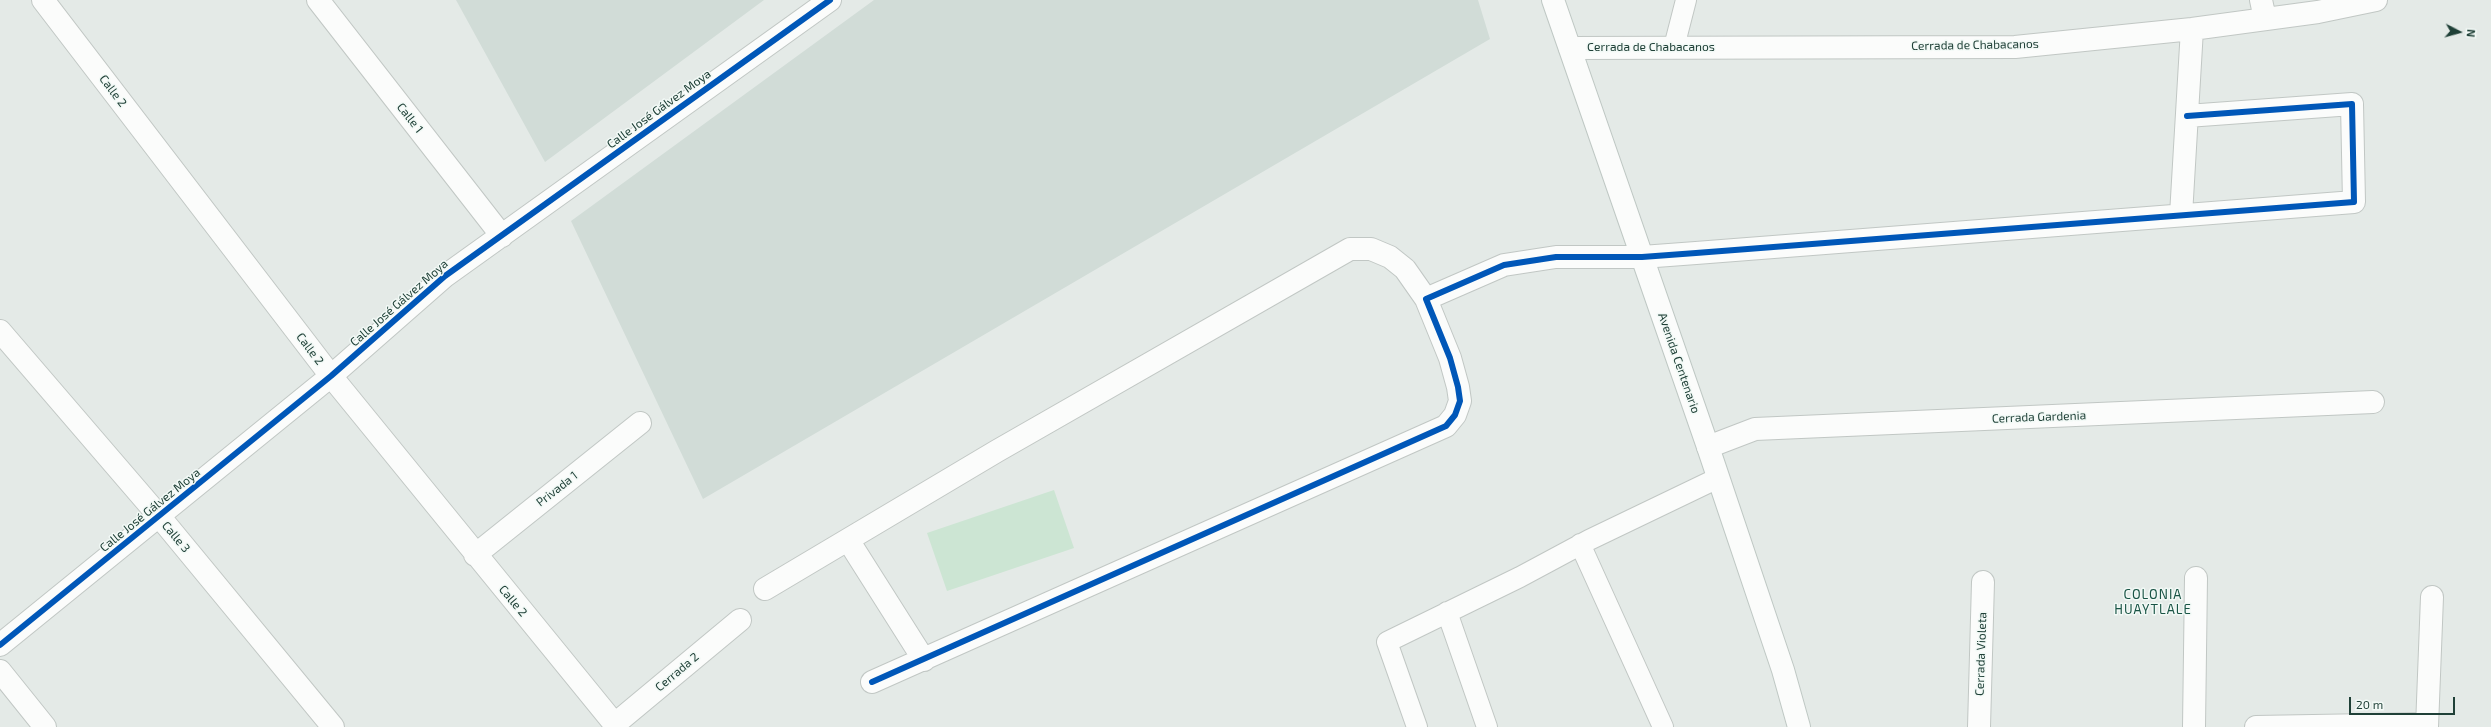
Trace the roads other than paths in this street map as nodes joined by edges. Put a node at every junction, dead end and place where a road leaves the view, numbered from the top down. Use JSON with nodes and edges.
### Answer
{"nodes":[{"id":1,"x":43,"y":0,"type":"edge"},
{"id":2,"x":318,"y":0,"type":"edge"},
{"id":3,"x":830,"y":0,"type":"edge"},
{"id":4,"x":1553,"y":0,"type":"edge"},
{"id":5,"x":1686,"y":0,"type":"edge"},
{"id":6,"x":2376,"y":0,"type":"edge"},
{"id":7,"x":2263,"y":9,"type":"edge"},
{"id":8,"x":2192,"y":29,"type":"junction"},
{"id":9,"x":1674,"y":47,"type":"junction"},
{"id":10,"x":1570,"y":48,"type":"junction"},
{"id":11,"x":2187,"y":116,"type":"junction"},
{"id":12,"x":2181,"y":215,"type":"junction"},
{"id":13,"x":502,"y":236,"type":"junction"},
{"id":14,"x":1642,"y":256,"type":"junction"},
{"id":15,"x":1426,"y":299,"type":"junction"},
{"id":16,"x":0,"y":332,"type":"edge"},
{"id":17,"x":331,"y":376,"type":"junction"},
{"id":18,"x":2373,"y":402,"type":"dead end"},
{"id":19,"x":640,"y":423,"type":"dead end"},
{"id":20,"x":1708,"y":447,"type":"junction"},
{"id":21,"x":1718,"y":478,"type":"junction"},
{"id":22,"x":159,"y":516,"type":"junction"},
{"id":23,"x":848,"y":540,"type":"junction"},
{"id":24,"x":1580,"y":544,"type":"junction"},
{"id":25,"x":475,"y":554,"type":"junction"},
{"id":26,"x":2196,"y":578,"type":"dead end"},
{"id":27,"x":1983,"y":582,"type":"dead end"},
{"id":28,"x":765,"y":589,"type":"dead end"},
{"id":29,"x":2432,"y":598,"type":"dead end"},
{"id":30,"x":1447,"y":612,"type":"junction"},
{"id":31,"x":740,"y":620,"type":"dead end"},
{"id":32,"x":0,"y":645,"type":"edge"},
{"id":33,"x":924,"y":660,"type":"junction"},
{"id":34,"x":0,"y":671,"type":"edge"},
{"id":35,"x":872,"y":682,"type":"dead end"},
{"id":36,"x":616,"y":726,"type":"edge"},
{"id":37,"x":2427,"y":726,"type":"edge"},
{"id":38,"x":45,"y":727,"type":"edge"},
{"id":39,"x":333,"y":727,"type":"edge"},
{"id":40,"x":1417,"y":727,"type":"edge"},
{"id":41,"x":1487,"y":727,"type":"edge"},
{"id":42,"x":1663,"y":727,"type":"edge"},
{"id":43,"x":1799,"y":727,"type":"edge"},
{"id":44,"x":1979,"y":727,"type":"edge"},
{"id":45,"x":2194,"y":727,"type":"edge"},
{"id":46,"x":2256,"y":727,"type":"edge"}],
"edges":[{"from":1,"to":17,"type":"street","name":"Calle 2"},
{"from":2,"to":13,"type":"street","name":"Calle 1"},
{"from":3,"to":13,"type":"street","name":"Calle José Gálvez Moya"},
{"from":4,"to":10,"type":"street","name":"Avenida Centenario"},
{"from":5,"to":9,"type":"lane"},
{"from":6,"to":7,"type":"street","name":"Cerrada de Chabacanos"},
{"from":7,"to":8,"type":"street","name":"Cerrada de Chabacanos"},
{"from":8,"to":9,"type":"street","name":"Cerrada de Chabacanos"},
{"from":8,"to":11,"type":"street"},
{"from":9,"to":10,"type":"street","name":"Cerrada de Chabacanos"},
{"from":10,"to":14,"type":"street","name":"Avenida Centenario"},
{"from":11,"to":12,"type":"street"},
{"from":11,"to":12,"type":"street"},
{"from":12,"to":14,"type":"street"},
{"from":13,"to":17,"type":"street","name":"Calle José Gálvez Moya"},
{"from":14,"to":15,"type":"street"},
{"from":14,"to":20,"type":"street","name":"Avenida Centenario"},
{"from":15,"to":23,"type":"street"},
{"from":15,"to":33,"type":"street"},
{"from":16,"to":22,"type":"street","name":"Calle 3"},
{"from":17,"to":22,"type":"street","name":"Calle José Gálvez Moya"},
{"from":17,"to":25,"type":"street","name":"Calle 2"},
{"from":18,"to":20,"type":"street","name":"Cerrada Gardenia"},
{"from":19,"to":25,"type":"street","name":"Privada 1"},
{"from":20,"to":21,"type":"street","name":"Avenida Centenario"},
{"from":21,"to":24,"type":"lane"},
{"from":21,"to":43,"type":"street","name":"Avenida Centenario"},
{"from":22,"to":32,"type":"street","name":"Calle José Gálvez Moya"},
{"from":22,"to":39,"type":"street","name":"Calle 3"},
{"from":23,"to":28,"type":"street"},
{"from":23,"to":33,"type":"street"},
{"from":24,"to":30,"type":"lane"},
{"from":24,"to":42,"type":"lane"},
{"from":25,"to":36,"type":"street","name":"Calle 2"},
{"from":26,"to":45,"type":"street"},
{"from":27,"to":44,"type":"street","name":"Cerrada Violeta"},
{"from":29,"to":37,"type":"street"},
{"from":30,"to":40,"type":"lane"},
{"from":30,"to":41,"type":"lane"},
{"from":31,"to":36,"type":"street","name":"Cerrada 2"},
{"from":33,"to":35,"type":"street"},
{"from":34,"to":38,"type":"street"},
{"from":37,"to":46,"type":"street"}]}
